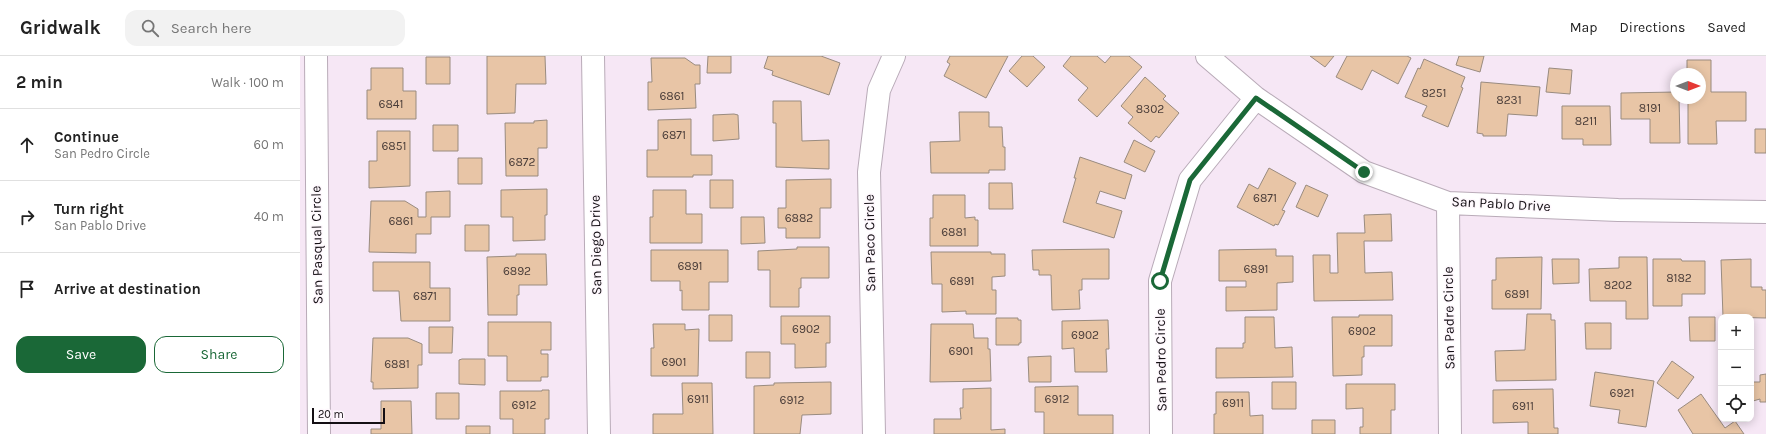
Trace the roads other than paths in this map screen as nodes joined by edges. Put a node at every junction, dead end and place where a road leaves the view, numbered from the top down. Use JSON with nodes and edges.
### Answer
{"nodes":[{"id":1,"x":316,"y":56,"type":"edge"},
{"id":2,"x":593,"y":56,"type":"edge"},
{"id":3,"x":894,"y":56,"type":"edge"},
{"id":4,"x":1207,"y":56,"type":"edge"},
{"id":5,"x":1256,"y":98,"type":"junction"},
{"id":6,"x":1448,"y":203,"type":"junction"},
{"id":7,"x":1766,"y":212,"type":"edge"},
{"id":8,"x":319,"y":434,"type":"edge"},
{"id":9,"x":599,"y":434,"type":"edge"},
{"id":10,"x":874,"y":434,"type":"edge"},
{"id":11,"x":1161,"y":434,"type":"edge"},
{"id":12,"x":1450,"y":434,"type":"edge"}],
"edges":[{"from":1,"to":8,"type":"street","name":"San Pasqual Circle"},
{"from":2,"to":9,"type":"street","name":"San Diego Drive"},
{"from":3,"to":10,"type":"street","name":"San Paco Circle"},
{"from":4,"to":5,"type":"street","name":"San Pablo Drive"},
{"from":5,"to":6,"type":"street","name":"San Pablo Drive"},
{"from":5,"to":11,"type":"street","name":"San Pedro Circle"},
{"from":6,"to":7,"type":"street","name":"San Pablo Drive"},
{"from":6,"to":12,"type":"street","name":"San Padre Circle"}]}
